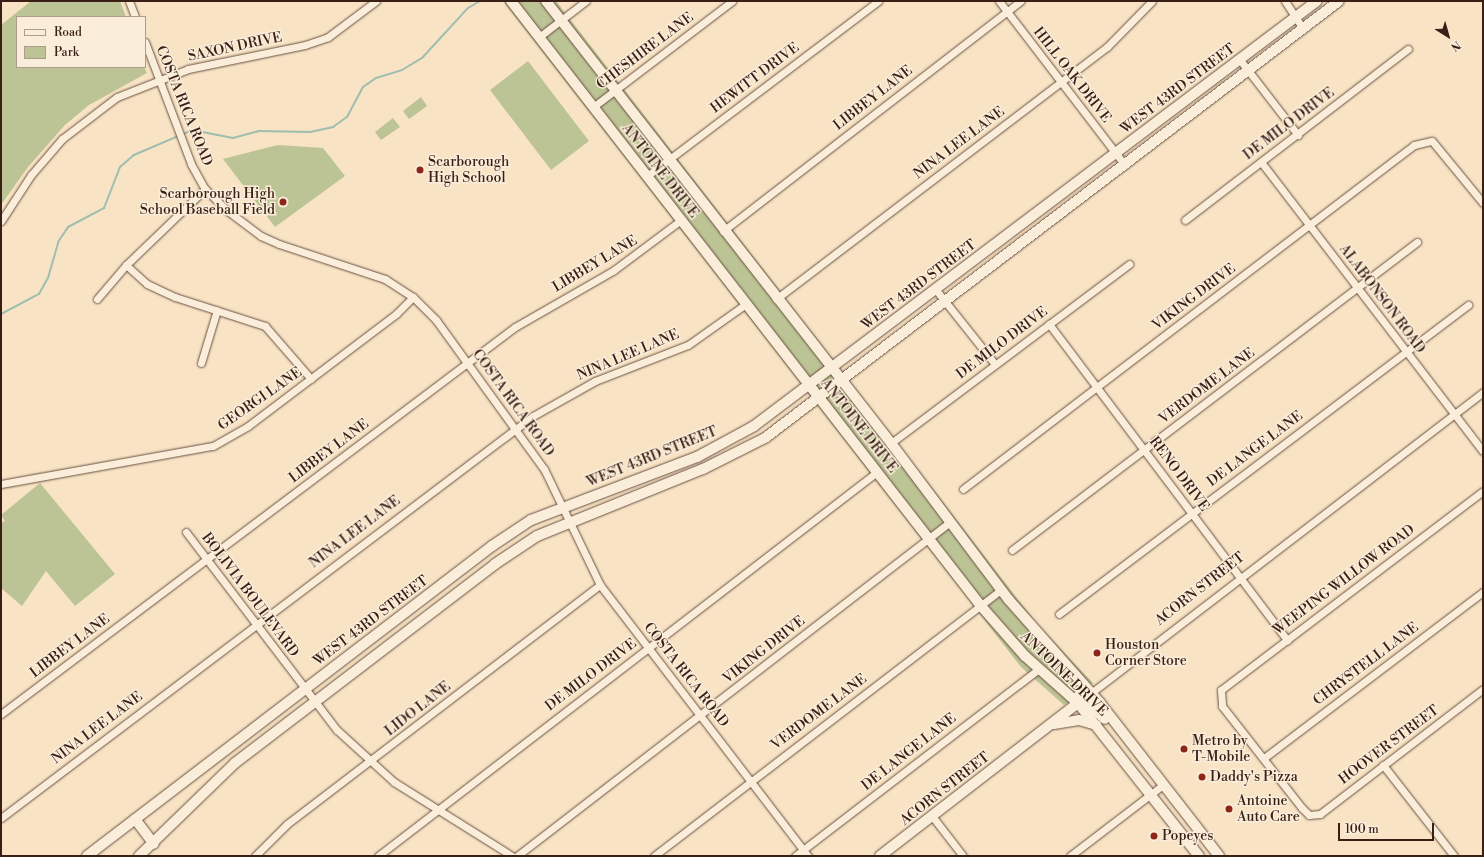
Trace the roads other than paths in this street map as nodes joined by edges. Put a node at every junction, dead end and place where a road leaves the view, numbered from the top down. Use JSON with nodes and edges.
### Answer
{"nodes":[{"id":1,"x":128,"y":1,"type":"edge"},
{"id":2,"x":376,"y":1,"type":"edge"},
{"id":3,"x":511,"y":1,"type":"edge"},
{"id":4,"x":546,"y":1,"type":"edge"},
{"id":5,"x":586,"y":1,"type":"edge"},
{"id":6,"x":732,"y":1,"type":"edge"},
{"id":7,"x":878,"y":1,"type":"edge"},
{"id":8,"x":999,"y":1,"type":"edge"},
{"id":9,"x":1021,"y":1,"type":"edge"},
{"id":10,"x":1152,"y":1,"type":"edge"},
{"id":11,"x":1285,"y":1,"type":"edge"},
{"id":12,"x":1317,"y":1,"type":"edge"},
{"id":13,"x":1339,"y":1,"type":"edge"},
{"id":14,"x":1007,"y":12,"type":"junction"},
{"id":15,"x":135,"y":16,"type":"edge"},
{"id":16,"x":1295,"y":18,"type":"junction"},
{"id":17,"x":560,"y":20,"type":"junction"},
{"id":18,"x":1303,"y":29,"type":"junction"},
{"id":19,"x":539,"y":37,"type":"junction"},
{"id":20,"x":146,"y":45,"type":"edge"},
{"id":21,"x":1408,"y":49,"type":"dead end"},
{"id":22,"x":1240,"y":60,"type":"junction"},
{"id":23,"x":1250,"y":72,"type":"junction"},
{"id":24,"x":159,"y":78,"type":"junction"},
{"id":25,"x":1061,"y":82,"type":"junction"},
{"id":26,"x":614,"y":90,"type":"junction"},
{"id":27,"x":593,"y":107,"type":"junction"},
{"id":28,"x":1298,"y":135,"type":"junction"},
{"id":29,"x":1116,"y":153,"type":"junction"},
{"id":30,"x":668,"y":160,"type":"junction"},
{"id":31,"x":1260,"y":162,"type":"junction"},
{"id":32,"x":1125,"y":166,"type":"junction"},
{"id":33,"x":646,"y":176,"type":"junction"},
{"id":34,"x":205,"y":189,"type":"junction"},
{"id":35,"x":1483,"y":203,"type":"edge"},
{"id":36,"x":681,"y":220,"type":"junction"},
{"id":37,"x":1185,"y":220,"type":"dead end"},
{"id":38,"x":1,"y":221,"type":"edge"},
{"id":39,"x":1027,"y":221,"type":"junction"},
{"id":40,"x":1309,"y":225,"type":"junction"},
{"id":41,"x":723,"y":231,"type":"junction"},
{"id":42,"x":1036,"y":233,"type":"junction"},
{"id":43,"x":1418,"y":242,"type":"dead end"},
{"id":44,"x":1129,"y":264,"type":"dead end"},
{"id":45,"x":126,"y":265,"type":"junction"},
{"id":46,"x":1357,"y":288,"type":"junction"},
{"id":47,"x":936,"y":290,"type":"junction"},
{"id":48,"x":413,"y":297,"type":"junction"},
{"id":49,"x":97,"y":299,"type":"dead end"},
{"id":50,"x":776,"y":299,"type":"junction"},
{"id":51,"x":946,"y":302,"type":"junction"},
{"id":52,"x":746,"y":304,"type":"junction"},
{"id":53,"x":1468,"y":305,"type":"dead end"},
{"id":54,"x":217,"y":310,"type":"junction"},
{"id":55,"x":1049,"y":324,"type":"junction"},
{"id":56,"x":1406,"y":351,"type":"junction"},
{"id":57,"x":468,"y":362,"type":"junction"},
{"id":58,"x":201,"y":363,"type":"dead end"},
{"id":59,"x":994,"y":363,"type":"junction"},
{"id":60,"x":830,"y":369,"type":"junction"},
{"id":61,"x":311,"y":379,"type":"junction"},
{"id":62,"x":841,"y":382,"type":"junction"},
{"id":63,"x":808,"y":385,"type":"junction"},
{"id":64,"x":1097,"y":388,"type":"junction"},
{"id":65,"x":1483,"y":392,"type":"edge"},
{"id":66,"x":819,"y":399,"type":"junction"},
{"id":67,"x":1454,"y":414,"type":"junction"},
{"id":68,"x":517,"y":427,"type":"junction"},
{"id":69,"x":891,"y":443,"type":"junction"},
{"id":70,"x":1145,"y":449,"type":"junction"},
{"id":71,"x":1483,"y":452,"type":"edge"},
{"id":72,"x":697,"y":457,"type":"junction"},
{"id":73,"x":703,"y":469,"type":"junction"},
{"id":74,"x":877,"y":472,"type":"junction"},
{"id":75,"x":1,"y":484,"type":"edge"},
{"id":76,"x":963,"y":489,"type":"dead end"},
{"id":77,"x":1483,"y":491,"type":"edge"},
{"id":78,"x":562,"y":508,"type":"junction"},
{"id":79,"x":1192,"y":513,"type":"junction"},
{"id":80,"x":569,"y":522,"type":"junction"},
{"id":81,"x":950,"y":522,"type":"junction"},
{"id":82,"x":186,"y":532,"type":"dead end"},
{"id":83,"x":928,"y":538,"type":"junction"},
{"id":84,"x":1012,"y":550,"type":"dead end"},
{"id":85,"x":207,"y":559,"type":"junction"},
{"id":86,"x":1240,"y":576,"type":"junction"},
{"id":87,"x":600,"y":585,"type":"junction"},
{"id":88,"x":435,"y":589,"type":"junction"},
{"id":89,"x":1001,"y":590,"type":"junction"},
{"id":90,"x":1483,"y":592,"type":"edge"},
{"id":91,"x":445,"y":601,"type":"junction"},
{"id":92,"x":981,"y":606,"type":"junction"},
{"id":93,"x":1059,"y":614,"type":"dead end"},
{"id":94,"x":255,"y":624,"type":"junction"},
{"id":95,"x":1287,"y":640,"type":"junction"},
{"id":96,"x":648,"y":648,"type":"junction"},
{"id":97,"x":1039,"y":669,"type":"junction"},
{"id":98,"x":305,"y":688,"type":"junction"},
{"id":99,"x":1483,"y":689,"type":"edge"},
{"id":100,"x":1084,"y":698,"type":"junction"},
{"id":101,"x":315,"y":702,"type":"junction"},
{"id":102,"x":1,"y":714,"type":"edge"},
{"id":103,"x":701,"y":716,"type":"junction"},
{"id":104,"x":1050,"y":725,"type":"junction"},
{"id":105,"x":1097,"y":726,"type":"junction"},
{"id":106,"x":225,"y":750,"type":"junction"},
{"id":107,"x":1264,"y":758,"type":"junction"},
{"id":108,"x":370,"y":762,"type":"junction"},
{"id":109,"x":235,"y":763,"type":"junction"},
{"id":110,"x":1383,"y":765,"type":"junction"},
{"id":111,"x":751,"y":780,"type":"junction"},
{"id":112,"x":1164,"y":785,"type":"junction"},
{"id":113,"x":1151,"y":794,"type":"junction"},
{"id":114,"x":440,"y":808,"type":"junction"},
{"id":115,"x":932,"y":816,"type":"junction"},
{"id":116,"x":1,"y":818,"type":"edge"},
{"id":117,"x":135,"y":819,"type":"junction"},
{"id":118,"x":154,"y":844,"type":"junction"},
{"id":119,"x":806,"y":853,"type":"edge"},
{"id":120,"x":87,"y":856,"type":"edge"},
{"id":121,"x":139,"y":856,"type":"edge"},
{"id":122,"x":255,"y":856,"type":"edge"},
{"id":123,"x":378,"y":856,"type":"edge"},
{"id":124,"x":512,"y":856,"type":"edge"},
{"id":125,"x":518,"y":856,"type":"edge"},
{"id":126,"x":654,"y":856,"type":"edge"},
{"id":127,"x":795,"y":856,"type":"edge"},
{"id":128,"x":880,"y":856,"type":"edge"},
{"id":129,"x":963,"y":856,"type":"edge"},
{"id":130,"x":1070,"y":856,"type":"edge"},
{"id":131,"x":1199,"y":856,"type":"edge"},
{"id":132,"x":1219,"y":856,"type":"edge"},
{"id":133,"x":1454,"y":856,"type":"edge"}],
"edges":[{"from":1,"to":15,"type":"street"},
{"from":2,"to":24,"type":"street","name":"SAXON DRIVE"},
{"from":3,"to":19,"type":"main road","name":"ANTOINE DRIVE"},
{"from":4,"to":17,"type":"main road","name":"ANTOINE DRIVE"},
{"from":5,"to":17,"type":"street"},
{"from":6,"to":26,"type":"street","name":"CHESHIRE LANE"},
{"from":7,"to":30,"type":"street","name":"HEWITT DRIVE"},
{"from":8,"to":14,"type":"street","name":"HILL OAK DRIVE"},
{"from":9,"to":14,"type":"street","name":"LIBBEY LANE"},
{"from":10,"to":25,"type":"street","name":"NINA LEE LANE"},
{"from":11,"to":16,"type":"street"},
{"from":12,"to":16,"type":"main road","name":"WEST 43RD STREET"},
{"from":13,"to":18,"type":"main road","name":"WEST 43RD STREET"},
{"from":14,"to":25,"type":"street","name":"HILL OAK DRIVE"},
{"from":14,"to":41,"type":"street","name":"LIBBEY LANE"},
{"from":16,"to":18,"type":"street"},
{"from":16,"to":22,"type":"main road","name":"WEST 43RD STREET"},
{"from":17,"to":19,"type":"street"},
{"from":17,"to":26,"type":"main road","name":"ANTOINE DRIVE"},
{"from":18,"to":23,"type":"main road","name":"WEST 43RD STREET"},
{"from":19,"to":27,"type":"main road","name":"ANTOINE DRIVE"},
{"from":20,"to":24,"type":"street","name":"COSTA RICA ROAD"},
{"from":21,"to":28,"type":"street","name":"DE MILO DRIVE"},
{"from":22,"to":23,"type":"street"},
{"from":22,"to":29,"type":"main road","name":"WEST 43RD STREET"},
{"from":23,"to":28,"type":"street"},
{"from":23,"to":32,"type":"main road","name":"WEST 43RD STREET"},
{"from":24,"to":34,"type":"street","name":"COSTA RICA ROAD"},
{"from":24,"to":38,"type":"street","name":"SAXON DRIVE"},
{"from":25,"to":29,"type":"street","name":"HILL OAK DRIVE"},
{"from":25,"to":50,"type":"street","name":"NINA LEE LANE"},
{"from":26,"to":27,"type":"street","name":"CHESHIRE LANE"},
{"from":26,"to":30,"type":"main road","name":"ANTOINE DRIVE"},
{"from":27,"to":33,"type":"main road","name":"ANTOINE DRIVE"},
{"from":28,"to":31,"type":"street","name":"DE MILO DRIVE"},
{"from":29,"to":32,"type":"street","name":"HILL OAK DRIVE"},
{"from":29,"to":39,"type":"main road","name":"WEST 43RD STREET"},
{"from":30,"to":33,"type":"street","name":"HEWITT DRIVE"},
{"from":30,"to":41,"type":"main road","name":"ANTOINE DRIVE"},
{"from":31,"to":37,"type":"street","name":"DE MILO DRIVE"},
{"from":31,"to":40,"type":"street","name":"ALABONSON ROAD"},
{"from":32,"to":42,"type":"main road","name":"WEST 43RD STREET"},
{"from":33,"to":36,"type":"main road","name":"ANTOINE DRIVE"},
{"from":34,"to":45,"type":"street"},
{"from":34,"to":48,"type":"street","name":"COSTA RICA ROAD"},
{"from":35,"to":40,"type":"street","name":"VIKING DRIVE"},
{"from":36,"to":52,"type":"main road","name":"ANTOINE DRIVE"},
{"from":36,"to":57,"type":"street","name":"LIBBEY LANE"},
{"from":39,"to":42,"type":"main road"},
{"from":39,"to":47,"type":"main road","name":"WEST 43RD STREET"},
{"from":40,"to":46,"type":"street","name":"ALABONSON ROAD"},
{"from":40,"to":64,"type":"street","name":"VIKING DRIVE"},
{"from":41,"to":50,"type":"main road","name":"ANTOINE DRIVE"},
{"from":42,"to":51,"type":"main road","name":"WEST 43RD STREET"},
{"from":43,"to":46,"type":"street","name":"VERDOME LANE"},
{"from":44,"to":55,"type":"street","name":"DE MILO DRIVE"},
{"from":45,"to":49,"type":"street"},
{"from":45,"to":54,"type":"street"},
{"from":46,"to":56,"type":"street","name":"ALABONSON ROAD"},
{"from":46,"to":70,"type":"street","name":"VERDOME LANE"},
{"from":47,"to":51,"type":"street"},
{"from":47,"to":60,"type":"main road","name":"WEST 43RD STREET"},
{"from":48,"to":57,"type":"street","name":"COSTA RICA ROAD"},
{"from":48,"to":61,"type":"street","name":"GEORGI LANE"},
{"from":50,"to":60,"type":"main road","name":"ANTOINE DRIVE"},
{"from":51,"to":59,"type":"street"},
{"from":51,"to":62,"type":"main road","name":"WEST 43RD STREET"},
{"from":52,"to":63,"type":"main road","name":"ANTOINE DRIVE"},
{"from":52,"to":68,"type":"street","name":"NINA LEE LANE"},
{"from":53,"to":56,"type":"street","name":"DE LANGE LANE"},
{"from":54,"to":58,"type":"street"},
{"from":54,"to":61,"type":"street"},
{"from":55,"to":59,"type":"street","name":"DE MILO DRIVE"},
{"from":55,"to":64,"type":"street","name":"RENO DRIVE"},
{"from":56,"to":67,"type":"street","name":"ALABONSON ROAD"},
{"from":56,"to":79,"type":"street","name":"DE LANGE LANE"},
{"from":57,"to":68,"type":"street","name":"COSTA RICA ROAD"},
{"from":57,"to":85,"type":"street","name":"LIBBEY LANE"},
{"from":59,"to":69,"type":"street","name":"DE MILO DRIVE"},
{"from":60,"to":62,"type":"main road","name":"ANTOINE DRIVE"},
{"from":60,"to":63,"type":"main road","name":"WEST 43RD STREET"},
{"from":61,"to":75,"type":"street","name":"GEORGI LANE"},
{"from":62,"to":66,"type":"main road","name":"WEST 43RD STREET"},
{"from":62,"to":69,"type":"main road","name":"ANTOINE DRIVE"},
{"from":63,"to":66,"type":"main road","name":"ANTOINE DRIVE"},
{"from":63,"to":72,"type":"main road","name":"WEST 43RD STREET"},
{"from":64,"to":70,"type":"street","name":"RENO DRIVE"},
{"from":64,"to":76,"type":"street","name":"VIKING DRIVE"},
{"from":65,"to":67,"type":"street","name":"ACORN STREET"},
{"from":66,"to":73,"type":"main road","name":"WEST 43RD STREET"},
{"from":66,"to":74,"type":"main road","name":"ANTOINE DRIVE"},
{"from":67,"to":71,"type":"street","name":"ALABONSON ROAD"},
{"from":67,"to":86,"type":"street","name":"ACORN STREET"},
{"from":68,"to":78,"type":"street","name":"COSTA RICA ROAD"},
{"from":68,"to":94,"type":"street","name":"NINA LEE LANE"},
{"from":69,"to":81,"type":"main road","name":"ANTOINE DRIVE"},
{"from":70,"to":79,"type":"street","name":"RENO DRIVE"},
{"from":70,"to":84,"type":"street","name":"VERDOME LANE"},
{"from":72,"to":73,"type":"main road"},
{"from":72,"to":78,"type":"main road","name":"WEST 43RD STREET"},
{"from":73,"to":80,"type":"main road","name":"WEST 43RD STREET"},
{"from":74,"to":83,"type":"main road","name":"ANTOINE DRIVE"},
{"from":74,"to":96,"type":"street","name":"DE MILO DRIVE"},
{"from":77,"to":95,"type":"street","name":"WEEPING WILLOW ROAD"},
{"from":78,"to":80,"type":"street","name":"COSTA RICA ROAD"},
{"from":78,"to":88,"type":"main road","name":"WEST 43RD STREET"},
{"from":79,"to":86,"type":"street","name":"RENO DRIVE"},
{"from":79,"to":93,"type":"street","name":"DE LANGE LANE"},
{"from":80,"to":87,"type":"street","name":"COSTA RICA ROAD"},
{"from":80,"to":91,"type":"main road","name":"WEST 43RD STREET"},
{"from":81,"to":83,"type":"street","name":"VIKING DRIVE"},
{"from":81,"to":89,"type":"main road","name":"ANTOINE DRIVE"},
{"from":82,"to":85,"type":"street","name":"BOLIVIA BOULEVARD"},
{"from":83,"to":92,"type":"main road","name":"ANTOINE DRIVE"},
{"from":83,"to":103,"type":"street","name":"VIKING DRIVE"},
{"from":85,"to":94,"type":"street","name":"BOLIVIA BOULEVARD"},
{"from":85,"to":102,"type":"street","name":"LIBBEY LANE"},
{"from":86,"to":95,"type":"street","name":"RENO DRIVE"},
{"from":86,"to":100,"type":"street","name":"ACORN STREET"},
{"from":87,"to":96,"type":"street","name":"COSTA RICA ROAD"},
{"from":87,"to":108,"type":"street","name":"LIDO LANE"},
{"from":88,"to":91,"type":"main road"},
{"from":88,"to":98,"type":"main road","name":"WEST 43RD STREET"},
{"from":89,"to":92,"type":"street","name":"VERDOME LANE"},
{"from":89,"to":100,"type":"main road","name":"ANTOINE DRIVE"},
{"from":90,"to":107,"type":"street","name":"CHRYSTELL LANE"},
{"from":91,"to":101,"type":"main road","name":"WEST 43RD STREET"},
{"from":92,"to":97,"type":"main road","name":"ANTOINE DRIVE"},
{"from":92,"to":111,"type":"street","name":"VERDOME LANE"},
{"from":94,"to":98,"type":"street","name":"BOLIVIA BOULEVARD"},
{"from":94,"to":116,"type":"street","name":"NINA LEE LANE"},
{"from":95,"to":107,"type":"street","name":"WEEPING WILLOW ROAD"},
{"from":96,"to":103,"type":"street","name":"COSTA RICA ROAD"},
{"from":96,"to":114,"type":"street","name":"DE MILO DRIVE"},
{"from":97,"to":100,"type":"main road","name":"ANTOINE DRIVE"},
{"from":97,"to":119,"type":"street","name":"DE LANGE LANE"},
{"from":98,"to":101,"type":"street","name":"BOLIVIA BOULEVARD"},
{"from":98,"to":106,"type":"main road","name":"WEST 43RD STREET"},
{"from":99,"to":110,"type":"street","name":"HOOVER STREET"},
{"from":100,"to":104,"type":"main road","name":"ACORN STREET"},
{"from":100,"to":105,"type":"main road","name":"ANTOINE DRIVE"},
{"from":100,"to":112,"type":"main road","name":"ANTOINE DRIVE"},
{"from":101,"to":108,"type":"street","name":"BOLIVIA BOULEVARD"},
{"from":101,"to":109,"type":"main road","name":"WEST 43RD STREET"},
{"from":103,"to":111,"type":"street","name":"COSTA RICA ROAD"},
{"from":103,"to":125,"type":"street","name":"VIKING DRIVE"},
{"from":104,"to":105,"type":"main road"},
{"from":104,"to":115,"type":"main road","name":"ACORN STREET"},
{"from":105,"to":113,"type":"main road","name":"ANTOINE DRIVE"},
{"from":106,"to":109,"type":"main road"},
{"from":106,"to":117,"type":"main road","name":"WEST 43RD STREET"},
{"from":107,"to":110,"type":"street","name":"HOOVER STREET"},
{"from":108,"to":114,"type":"street","name":"BOLIVIA BOULEVARD"},
{"from":108,"to":122,"type":"street","name":"LIDO LANE"},
{"from":109,"to":118,"type":"main road","name":"WEST 43RD STREET"},
{"from":110,"to":133,"type":"street"},
{"from":111,"to":119,"type":"street","name":"COSTA RICA ROAD"},
{"from":111,"to":126,"type":"street","name":"VERDOME LANE"},
{"from":112,"to":113,"type":"street"},
{"from":112,"to":132,"type":"main road","name":"ANTOINE DRIVE"},
{"from":113,"to":130,"type":"street"},
{"from":113,"to":131,"type":"main road","name":"ANTOINE DRIVE"},
{"from":114,"to":123,"type":"street","name":"DE MILO DRIVE"},
{"from":114,"to":124,"type":"street","name":"BOLIVIA BOULEVARD"},
{"from":115,"to":128,"type":"main road","name":"ACORN STREET"},
{"from":115,"to":129,"type":"street"},
{"from":117,"to":118,"type":"main road"},
{"from":117,"to":120,"type":"main road","name":"WEST 43RD STREET"},
{"from":118,"to":121,"type":"main road","name":"WEST 43RD STREET"},
{"from":119,"to":127,"type":"street","name":"DE LANGE LANE"}]}
